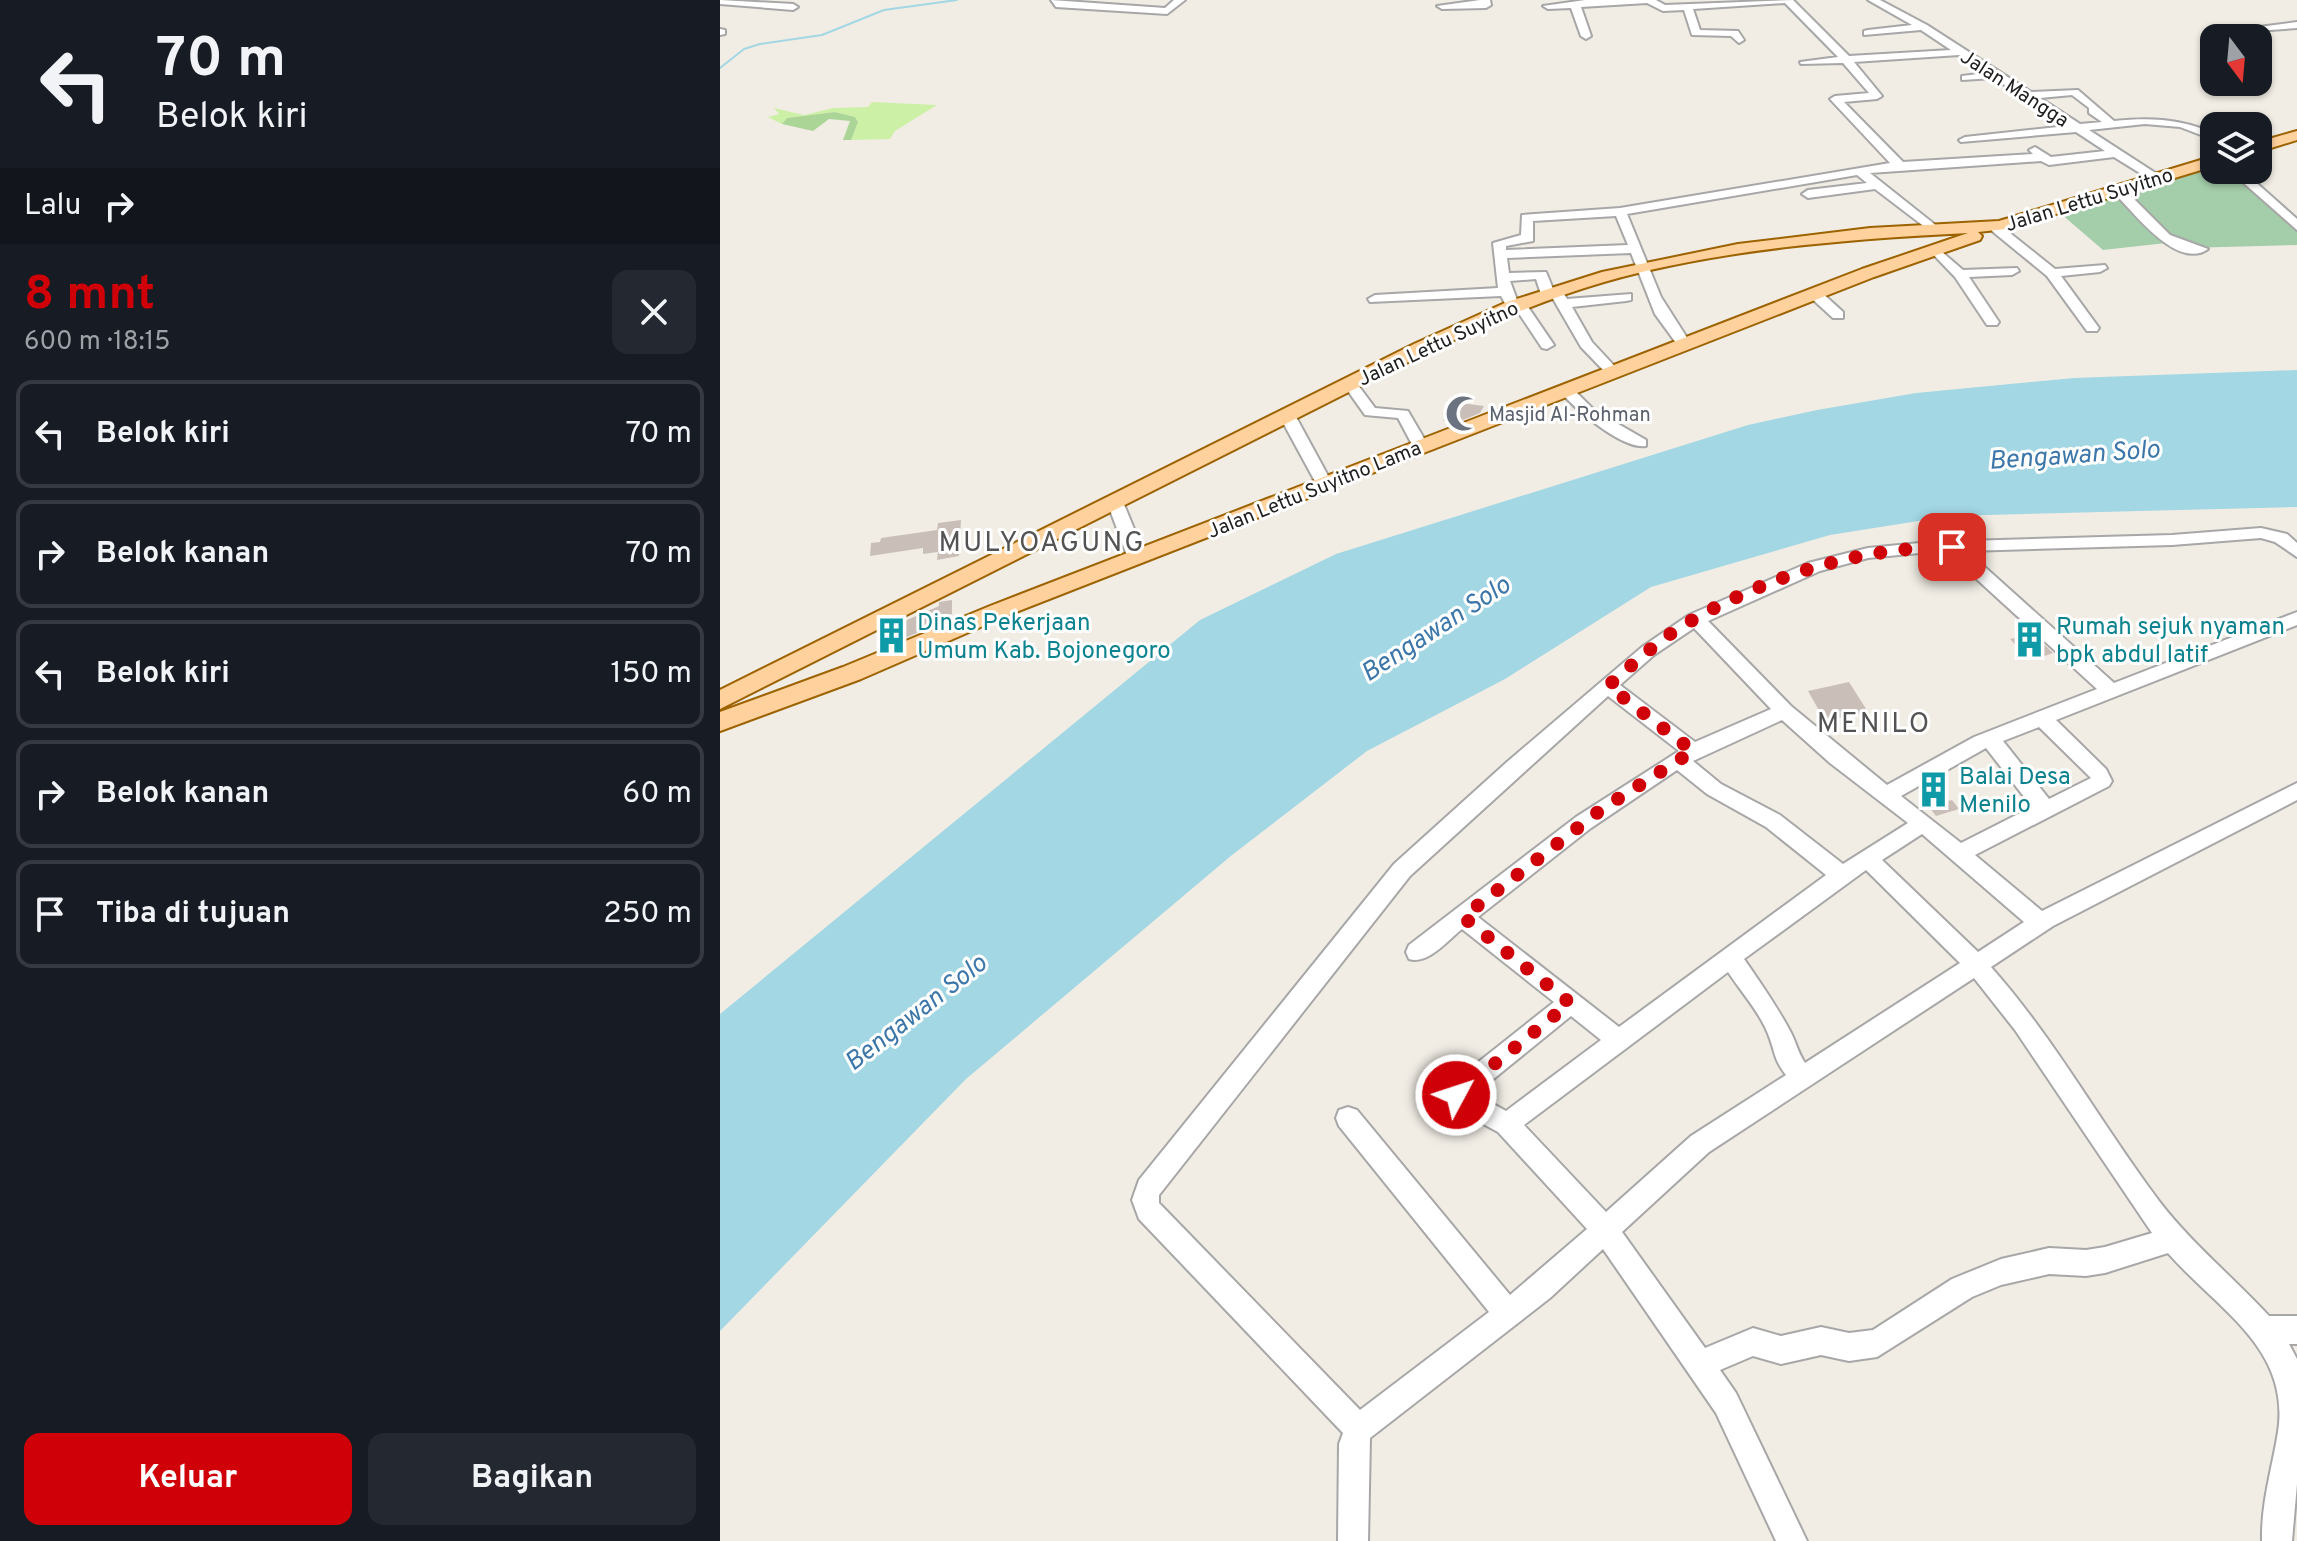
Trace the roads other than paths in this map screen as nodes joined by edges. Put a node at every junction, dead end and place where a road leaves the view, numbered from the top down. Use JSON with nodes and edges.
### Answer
{"nodes":[{"id":1,"x":1056,"y":0,"type":"edge"},
{"id":2,"x":1180,"y":0,"type":"edge"},
{"id":3,"x":1786,"y":0,"type":"edge"},
{"id":4,"x":1896,"y":0,"type":"edge"},
{"id":5,"x":720,"y":1,"type":"edge"},
{"id":6,"x":1876,"y":1,"type":"edge"},
{"id":7,"x":1485,"y":2,"type":"edge"},
{"id":8,"x":1591,"y":2,"type":"edge"},
{"id":9,"x":1109,"y":4,"type":"edge"},
{"id":10,"x":1575,"y":4,"type":"junction"},
{"id":11,"x":1442,"y":6,"type":"dead end"},
{"id":12,"x":1548,"y":6,"type":"dead end"},
{"id":13,"x":793,"y":7,"type":"dead end"},
{"id":14,"x":1688,"y":8,"type":"junction"},
{"id":15,"x":1484,"y":21,"type":"dead end"},
{"id":16,"x":2297,"y":25,"type":"edge"},
{"id":17,"x":1923,"y":27,"type":"junction"},
{"id":18,"x":2272,"y":27,"type":"edge"},
{"id":19,"x":1831,"y":30,"type":"dead end"},
{"id":20,"x":1817,"y":32,"type":"junction"},
{"id":21,"x":1868,"y":33,"type":"dead end"},
{"id":22,"x":1586,"y":36,"type":"dead end"},
{"id":23,"x":1739,"y":40,"type":"dead end"},
{"id":24,"x":1961,"y":52,"type":"junction"},
{"id":25,"x":1846,"y":60,"type":"junction"},
{"id":26,"x":1805,"y":62,"type":"dead end"},
{"id":27,"x":1996,"y":75,"type":"junction"},
{"id":28,"x":1966,"y":78,"type":"dead end"},
{"id":29,"x":2028,"y":96,"type":"junction"},
{"id":30,"x":2113,"y":125,"type":"junction"},
{"id":31,"x":2078,"y":129,"type":"junction"},
{"id":32,"x":2200,"y":132,"type":"edge"},
{"id":33,"x":2016,"y":135,"type":"junction"},
{"id":34,"x":2297,"y":135,"type":"edge"},
{"id":35,"x":1965,"y":140,"type":"dead end"},
{"id":36,"x":2272,"y":143,"type":"edge"},
{"id":37,"x":2115,"y":153,"type":"junction"},
{"id":38,"x":1857,"y":155,"type":"dead end"},
{"id":39,"x":2043,"y":157,"type":"junction"},
{"id":40,"x":1899,"y":165,"type":"junction"},
{"id":41,"x":2200,"y":165,"type":"edge"},
{"id":42,"x":1866,"y":170,"type":"junction"},
{"id":43,"x":2156,"y":179,"type":"junction"},
{"id":44,"x":2250,"y":184,"type":"edge"},
{"id":45,"x":1878,"y":185,"type":"junction"},
{"id":46,"x":2119,"y":191,"type":"junction"},
{"id":47,"x":1808,"y":194,"type":"dead end"},
{"id":48,"x":1620,"y":212,"type":"junction"},
{"id":49,"x":2297,"y":226,"type":"edge"},
{"id":50,"x":1998,"y":227,"type":"junction"},
{"id":51,"x":1934,"y":240,"type":"junction"},
{"id":52,"x":2202,"y":249,"type":"dead end"},
{"id":53,"x":1501,"y":254,"type":"junction"},
{"id":54,"x":1639,"y":259,"type":"junction"},
{"id":55,"x":2100,"y":268,"type":"dead end"},
{"id":56,"x":2012,"y":271,"type":"dead end"},
{"id":57,"x":2052,"y":273,"type":"junction"},
{"id":58,"x":1960,"y":274,"type":"junction"},
{"id":59,"x":1815,"y":294,"type":"junction"},
{"id":60,"x":1511,"y":295,"type":"junction"},
{"id":61,"x":1556,"y":297,"type":"junction"},
{"id":62,"x":1626,"y":297,"type":"dead end"},
{"id":63,"x":1375,"y":299,"type":"dead end"},
{"id":64,"x":1838,"y":315,"type":"dead end"},
{"id":65,"x":1992,"y":322,"type":"dead end"},
{"id":66,"x":2092,"y":328,"type":"dead end"},
{"id":67,"x":1684,"y":344,"type":"junction"},
{"id":68,"x":1547,"y":345,"type":"dead end"},
{"id":69,"x":1613,"y":372,"type":"junction"},
{"id":70,"x":1350,"y":384,"type":"junction"},
{"id":71,"x":1566,"y":390,"type":"junction"},
{"id":72,"x":1288,"y":417,"type":"junction"},
{"id":73,"x":1640,"y":443,"type":"dead end"},
{"id":74,"x":1421,"y":447,"type":"junction"},
{"id":75,"x":1325,"y":485,"type":"junction"},
{"id":76,"x":1115,"y":502,"type":"junction"},
{"id":77,"x":1952,"y":547,"type":"junction"},
{"id":78,"x":2297,"y":552,"type":"edge"},
{"id":79,"x":1137,"y":558,"type":"junction"},
{"id":80,"x":2297,"y":618,"type":"edge"},
{"id":81,"x":1695,"y":619,"type":"junction"},
{"id":82,"x":1608,"y":686,"type":"junction"},
{"id":83,"x":2111,"y":691,"type":"junction"},
{"id":84,"x":720,"y":700,"type":"edge"},
{"id":85,"x":1784,"y":711,"type":"junction"},
{"id":86,"x":2042,"y":718,"type":"junction"},
{"id":87,"x":720,"y":722,"type":"edge"},
{"id":88,"x":1990,"y":739,"type":"junction"},
{"id":89,"x":1686,"y":756,"type":"junction"},
{"id":90,"x":2297,"y":791,"type":"edge"},
{"id":91,"x":1887,"y":795,"type":"junction"},
{"id":92,"x":2046,"y":810,"type":"junction"},
{"id":93,"x":1923,"y":823,"type":"junction"},
{"id":94,"x":1959,"y":854,"type":"junction"},
{"id":95,"x":1868,"y":859,"type":"junction"},
{"id":96,"x":1842,"y":875,"type":"junction"},
{"id":97,"x":1463,"y":917,"type":"junction"},
{"id":98,"x":2040,"y":923,"type":"junction"},
{"id":99,"x":1417,"y":952,"type":"dead end"},
{"id":100,"x":1731,"y":958,"type":"junction"},
{"id":101,"x":1976,"y":966,"type":"junction"},
{"id":102,"x":1570,"y":1003,"type":"junction"},
{"id":103,"x":1619,"y":1041,"type":"junction"},
{"id":104,"x":1803,"y":1078,"type":"junction"},
{"id":105,"x":1348,"y":1118,"type":"dead end"},
{"id":106,"x":1507,"y":1124,"type":"junction"},
{"id":107,"x":1604,"y":1229,"type":"junction"},
{"id":108,"x":2173,"y":1239,"type":"junction"},
{"id":109,"x":1508,"y":1314,"type":"junction"},
{"id":110,"x":2263,"y":1330,"type":"junction"},
{"id":111,"x":2297,"y":1330,"type":"edge"},
{"id":112,"x":1700,"y":1364,"type":"junction"},
{"id":113,"x":1359,"y":1429,"type":"junction"},
{"id":114,"x":1353,"y":1541,"type":"edge"},
{"id":115,"x":1792,"y":1541,"type":"edge"},
{"id":116,"x":2277,"y":1541,"type":"edge"}],
"edges":[{"from":1,"to":9,"type":"street"},
{"from":2,"to":9,"type":"street"},
{"from":3,"to":14,"type":"street"},
{"from":3,"to":20,"type":"street"},
{"from":4,"to":6,"type":"street"},
{"from":5,"to":13,"type":"street"},
{"from":6,"to":17,"type":"street","name":"Jalan Mangga"},
{"from":7,"to":11,"type":"street"},
{"from":7,"to":15,"type":"street"},
{"from":8,"to":10,"type":"street"},
{"from":8,"to":14,"type":"street"},
{"from":10,"to":12,"type":"street"},
{"from":10,"to":22,"type":"street"},
{"from":14,"to":23,"type":"street"},
{"from":16,"to":18,"type":"street"},
{"from":17,"to":21,"type":"street"},
{"from":17,"to":24,"type":"street","name":"Jalan Mangga"},
{"from":19,"to":20,"type":"street"},
{"from":20,"to":25,"type":"street"},
{"from":24,"to":25,"type":"street"},
{"from":24,"to":27,"type":"street","name":"Jalan Mangga"},
{"from":25,"to":26,"type":"street"},
{"from":25,"to":40,"type":"street"},
{"from":27,"to":28,"type":"street"},
{"from":27,"to":29,"type":"street","name":"Jalan Mangga"},
{"from":29,"to":30,"type":"street"},
{"from":29,"to":31,"type":"street","name":"Jalan Mangga"},
{"from":30,"to":31,"type":"street"},
{"from":30,"to":32,"type":"street"},
{"from":31,"to":33,"type":"street"},
{"from":31,"to":37,"type":"street","name":"Jalan Mangga"},
{"from":33,"to":35,"type":"street"},
{"from":33,"to":39,"type":"street"},
{"from":34,"to":36,"type":"main road"},
{"from":37,"to":39,"type":"street"},
{"from":37,"to":43,"type":"street","name":"Jalan Mangga"},
{"from":38,"to":42,"type":"street"},
{"from":39,"to":40,"type":"street"},
{"from":40,"to":42,"type":"street"},
{"from":41,"to":43,"type":"main road","name":"Jalan Lettu Suyitno"},
{"from":42,"to":45,"type":"street"},
{"from":42,"to":48,"type":"street"},
{"from":43,"to":46,"type":"main road","name":"Jalan Lettu Suyitno"},
{"from":44,"to":49,"type":"street"},
{"from":45,"to":47,"type":"street"},
{"from":45,"to":51,"type":"street"},
{"from":46,"to":50,"type":"main road","name":"Jalan Lettu Suyitno"},
{"from":46,"to":52,"type":"street"},
{"from":48,"to":53,"type":"street"},
{"from":48,"to":54,"type":"street"},
{"from":50,"to":51,"type":"main road","name":"Jalan Lettu Suyitno Lama"},
{"from":50,"to":57,"type":"street"},
{"from":51,"to":54,"type":"main road","name":"Jalan Lettu Suyitno"},
{"from":51,"to":58,"type":"street"},
{"from":51,"to":59,"type":"main road","name":"Jalan Lettu Suyitno Lama"},
{"from":53,"to":54,"type":"street"},
{"from":53,"to":60,"type":"street"},
{"from":54,"to":61,"type":"main road","name":"Jalan Lettu Suyitno"},
{"from":54,"to":67,"type":"street"},
{"from":55,"to":57,"type":"street"},
{"from":56,"to":58,"type":"street"},
{"from":57,"to":66,"type":"street"},
{"from":58,"to":65,"type":"street"},
{"from":59,"to":64,"type":"street"},
{"from":59,"to":67,"type":"main road","name":"Jalan Lettu Suyitno Lama"},
{"from":60,"to":61,"type":"main road","name":"Jalan Lettu Suyitno"},
{"from":60,"to":61,"type":"street"},
{"from":60,"to":63,"type":"street"},
{"from":60,"to":68,"type":"street"},
{"from":60,"to":70,"type":"main road","name":"Jalan Lettu Suyitno"},
{"from":61,"to":62,"type":"street"},
{"from":61,"to":69,"type":"street"},
{"from":67,"to":69,"type":"main road","name":"Jalan Lettu Suyitno Lama"},
{"from":69,"to":71,"type":"main road","name":"Jalan Lettu Suyitno Lama"},
{"from":70,"to":72,"type":"main road","name":"Jalan Lettu Suyitno"},
{"from":70,"to":74,"type":"street"},
{"from":71,"to":73,"type":"street"},
{"from":71,"to":74,"type":"main road","name":"Jalan Lettu Suyitno Lama"},
{"from":72,"to":75,"type":"street"},
{"from":72,"to":76,"type":"main road","name":"Jalan Lettu Suyitno"},
{"from":74,"to":75,"type":"main road","name":"Jalan Lettu Suyitno Lama"},
{"from":75,"to":79,"type":"main road","name":"Jalan Lettu Suyitno Lama"},
{"from":76,"to":79,"type":"street"},
{"from":76,"to":84,"type":"main road","name":"Jalan Lettu Suyitno"},
{"from":77,"to":78,"type":"street"},
{"from":77,"to":81,"type":"street"},
{"from":77,"to":83,"type":"street"},
{"from":79,"to":87,"type":"main road","name":"Jalan Lettu Suyitno Lama"},
{"from":80,"to":83,"type":"street"},
{"from":81,"to":82,"type":"street"},
{"from":81,"to":85,"type":"street"},
{"from":82,"to":89,"type":"street"},
{"from":82,"to":113,"type":"street"},
{"from":83,"to":86,"type":"street"},
{"from":85,"to":89,"type":"street"},
{"from":85,"to":91,"type":"street"},
{"from":86,"to":88,"type":"street"},
{"from":86,"to":92,"type":"street"},
{"from":88,"to":91,"type":"street"},
{"from":88,"to":92,"type":"street"},
{"from":89,"to":96,"type":"street"},
{"from":89,"to":97,"type":"street"},
{"from":90,"to":98,"type":"street"},
{"from":91,"to":93,"type":"street"},
{"from":92,"to":94,"type":"street"},
{"from":93,"to":94,"type":"street"},
{"from":93,"to":95,"type":"street"},
{"from":94,"to":98,"type":"street"},
{"from":95,"to":96,"type":"street"},
{"from":95,"to":101,"type":"street"},
{"from":96,"to":100,"type":"street"},
{"from":97,"to":99,"type":"street"},
{"from":97,"to":102,"type":"street"},
{"from":98,"to":101,"type":"street"},
{"from":100,"to":103,"type":"street"},
{"from":100,"to":104,"type":"street"},
{"from":101,"to":104,"type":"street"},
{"from":101,"to":108,"type":"street"},
{"from":102,"to":103,"type":"street"},
{"from":102,"to":106,"type":"street"},
{"from":103,"to":106,"type":"street"},
{"from":104,"to":107,"type":"street"},
{"from":105,"to":109,"type":"street"},
{"from":106,"to":107,"type":"street"},
{"from":107,"to":109,"type":"street"},
{"from":107,"to":112,"type":"street"},
{"from":108,"to":110,"type":"street"},
{"from":108,"to":112,"type":"street"},
{"from":109,"to":113,"type":"street"},
{"from":110,"to":111,"type":"street"},
{"from":110,"to":116,"type":"street"},
{"from":112,"to":115,"type":"street"},
{"from":113,"to":114,"type":"street"}]}
